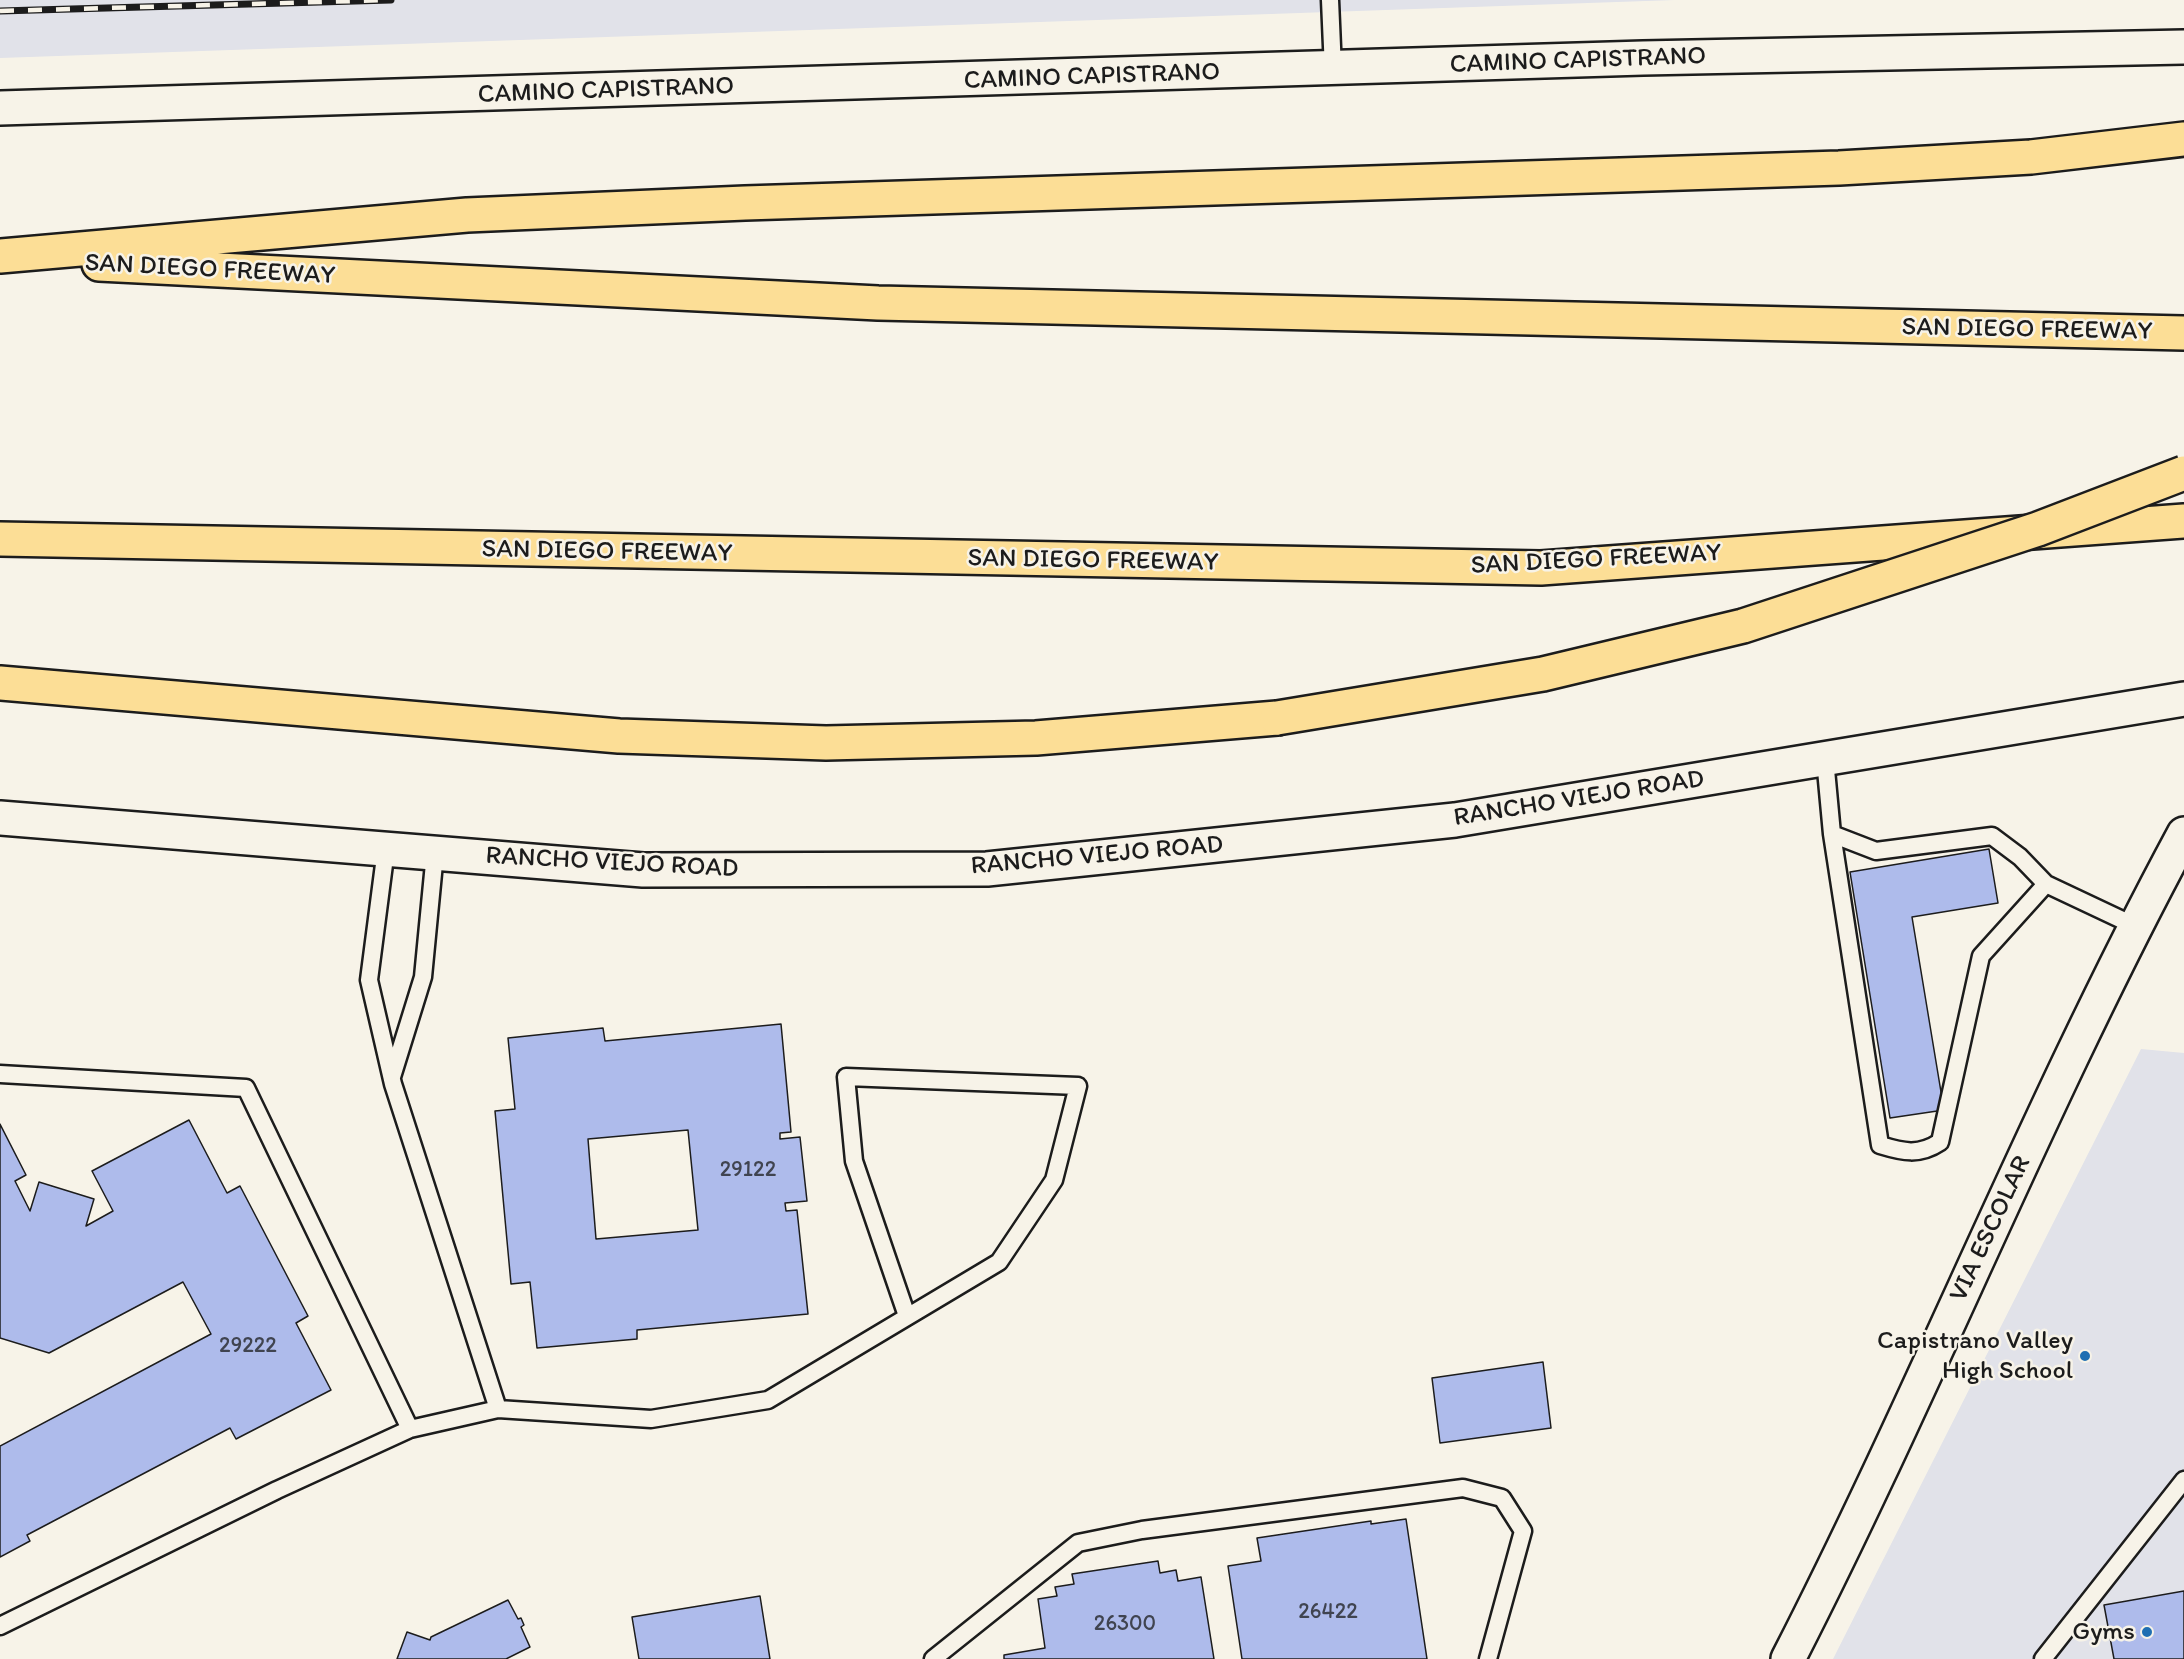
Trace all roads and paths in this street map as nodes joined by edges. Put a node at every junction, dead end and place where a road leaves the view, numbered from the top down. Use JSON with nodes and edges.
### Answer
{"nodes":[{"id":1,"x":1330,"y":0,"type":"edge"},
{"id":2,"x":2184,"y":47,"type":"edge"},
{"id":3,"x":1333,"y":70,"type":"junction"},
{"id":4,"x":0,"y":108,"type":"edge"},
{"id":5,"x":2184,"y":139,"type":"edge"},
{"id":6,"x":0,"y":258,"type":"edge"},
{"id":7,"x":2184,"y":333,"type":"edge"},
{"id":8,"x":2184,"y":473,"type":"edge"},
{"id":9,"x":2184,"y":521,"type":"edge"},
{"id":10,"x":0,"y":539,"type":"edge"},
{"id":11,"x":0,"y":683,"type":"edge"},
{"id":12,"x":2184,"y":699,"type":"edge"},
{"id":13,"x":1825,"y":759,"type":"junction"},
{"id":14,"x":0,"y":818,"type":"edge"},
{"id":15,"x":1832,"y":834,"type":"junction"},
{"id":16,"x":2184,"y":834,"type":"edge"},
{"id":17,"x":386,"y":849,"type":"junction"},
{"id":18,"x":435,"y":853,"type":"junction"},
{"id":19,"x":2046,"y":884,"type":"junction"},
{"id":20,"x":2135,"y":926,"type":"junction"},
{"id":21,"x":0,"y":1074,"type":"edge"},
{"id":22,"x":392,"y":1078,"type":"junction"},
{"id":23,"x":907,"y":1316,"type":"junction"},
{"id":24,"x":498,"y":1409,"type":"junction"},
{"id":25,"x":410,"y":1429,"type":"junction"},
{"id":26,"x":2184,"y":1480,"type":"edge"},
{"id":27,"x":0,"y":1626,"type":"edge"},
{"id":28,"x":933,"y":1659,"type":"edge"},
{"id":29,"x":1488,"y":1659,"type":"edge"},
{"id":30,"x":1788,"y":1659,"type":"edge"},
{"id":31,"x":2043,"y":1659,"type":"edge"}],
"edges":[{"from":1,"to":3,"type":"lane"},
{"from":2,"to":3,"type":"street","name":"CAMINO CAPISTRANO"},
{"from":3,"to":4,"type":"street","name":"CAMINO CAPISTRANO"},
{"from":5,"to":6,"type":"highway"},
{"from":6,"to":7,"type":"highway","name":"SAN DIEGO FREEWAY"},
{"from":8,"to":11,"type":"highway","bridge":true},
{"from":9,"to":10,"type":"highway","name":"SAN DIEGO FREEWAY"},
{"from":12,"to":13,"type":"street","name":"RANCHO VIEJO ROAD"},
{"from":13,"to":15,"type":"lane"},
{"from":13,"to":18,"type":"street","name":"RANCHO VIEJO ROAD"},
{"from":14,"to":17,"type":"street","name":"RANCHO VIEJO ROAD"},
{"from":15,"to":19,"type":"lane"},
{"from":15,"to":19,"type":"lane"},
{"from":16,"to":20,"type":"street","name":"VIA ESCOLAR"},
{"from":17,"to":18,"type":"street","name":"RANCHO VIEJO ROAD"},
{"from":17,"to":22,"type":"lane"},
{"from":18,"to":22,"type":"lane"},
{"from":19,"to":20,"type":"lane"},
{"from":20,"to":30,"type":"street","name":"VIA ESCOLAR"},
{"from":21,"to":25,"type":"lane"},
{"from":22,"to":24,"type":"lane"},
{"from":23,"to":23,"type":"lane"},
{"from":23,"to":24,"type":"lane"},
{"from":24,"to":25,"type":"lane"},
{"from":25,"to":27,"type":"lane"},
{"from":26,"to":31,"type":"lane"},
{"from":28,"to":29,"type":"lane"}]}
